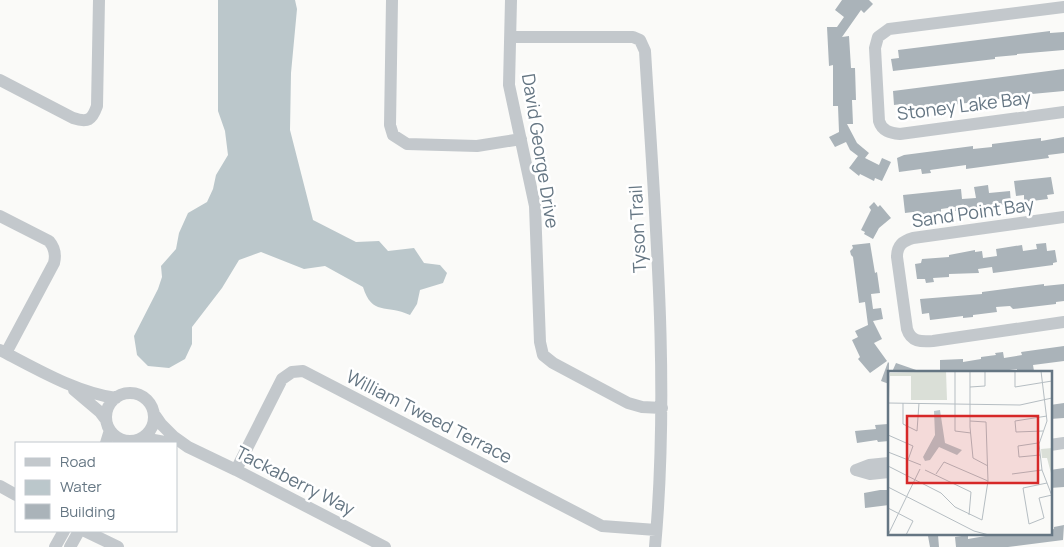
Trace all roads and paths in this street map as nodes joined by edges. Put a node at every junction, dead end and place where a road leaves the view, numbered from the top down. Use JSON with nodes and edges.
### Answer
{"nodes":[{"id":1,"x":99,"y":0,"type":"edge"},
{"id":2,"x":392,"y":0,"type":"edge"},
{"id":3,"x":511,"y":0,"type":"edge"},
{"id":4,"x":1064,"y":7,"type":"edge"},
{"id":5,"x":510,"y":38,"type":"junction"},
{"id":6,"x":0,"y":80,"type":"edge"},
{"id":7,"x":1064,"y":112,"type":"edge"},
{"id":8,"x":521,"y":140,"type":"junction"},
{"id":9,"x":0,"y":216,"type":"edge"},
{"id":10,"x":1064,"y":217,"type":"edge"},
{"id":11,"x":1064,"y":322,"type":"edge"},
{"id":12,"x":3,"y":352,"type":"edge"},
{"id":13,"x":66,"y":383,"type":"junction"},
{"id":14,"x":116,"y":398,"type":"junction"},
{"id":15,"x":662,"y":408,"type":"junction"},
{"id":16,"x":154,"y":414,"type":"junction"},
{"id":17,"x":108,"y":425,"type":"junction"},
{"id":18,"x":135,"y":441,"type":"edge"},
{"id":19,"x":106,"y":442,"type":"edge"},
{"id":20,"x":152,"y":442,"type":"edge"},
{"id":21,"x":182,"y":446,"type":"edge"},
{"id":22,"x":888,"y":463,"type":"edge"},
{"id":23,"x":236,"y":470,"type":"junction"},
{"id":24,"x":888,"y":472,"type":"edge"},
{"id":25,"x":0,"y":486,"type":"edge"},
{"id":26,"x":15,"y":494,"type":"edge"},
{"id":27,"x":656,"y":530,"type":"junction"},
{"id":28,"x":63,"y":532,"type":"edge"},
{"id":29,"x":78,"y":532,"type":"edge"},
{"id":30,"x":87,"y":532,"type":"edge"},
{"id":31,"x":55,"y":547,"type":"edge"},
{"id":32,"x":70,"y":547,"type":"edge"},
{"id":33,"x":118,"y":547,"type":"edge"},
{"id":34,"x":384,"y":547,"type":"edge"},
{"id":35,"x":654,"y":547,"type":"edge"}],
"edges":[{"from":1,"to":6,"type":"street"},
{"from":2,"to":8,"type":"street"},
{"from":3,"to":5,"type":"street","name":"David George Drive"},
{"from":4,"to":7,"type":"street","name":"Stoney Lake Bay"},
{"from":5,"to":8,"type":"street","name":"David George Drive"},
{"from":5,"to":15,"type":"street","name":"Tyson Trail"},
{"from":8,"to":15,"type":"street","name":"David George Drive"},
{"from":9,"to":12,"type":"street"},
{"from":10,"to":11,"type":"street","name":"Sand Point Bay"},
{"from":12,"to":13,"type":"street"},
{"from":13,"to":14,"type":"street"},
{"from":13,"to":17,"type":"street"},
{"from":14,"to":16,"type":"street"},
{"from":14,"to":17,"type":"street"},
{"from":15,"to":27,"type":"street","name":"Tyson Trail"},
{"from":16,"to":18,"type":"street"},
{"from":16,"to":21,"type":"street","name":"Tackaberry Way"},
{"from":17,"to":18,"type":"street"},
{"from":17,"to":19,"type":"street"},
{"from":18,"to":20,"type":"street"},
{"from":21,"to":23,"type":"street","name":"Tackaberry Way"},
{"from":22,"to":24,"type":"street"},
{"from":23,"to":27,"type":"street","name":"William Tweed Terrace"},
{"from":23,"to":34,"type":"street","name":"Tackaberry Way"},
{"from":25,"to":26,"type":"street"},
{"from":27,"to":35,"type":"street","name":"Tyson Trail"},
{"from":28,"to":31,"type":"street"},
{"from":29,"to":32,"type":"street"},
{"from":30,"to":33,"type":"street"}]}
